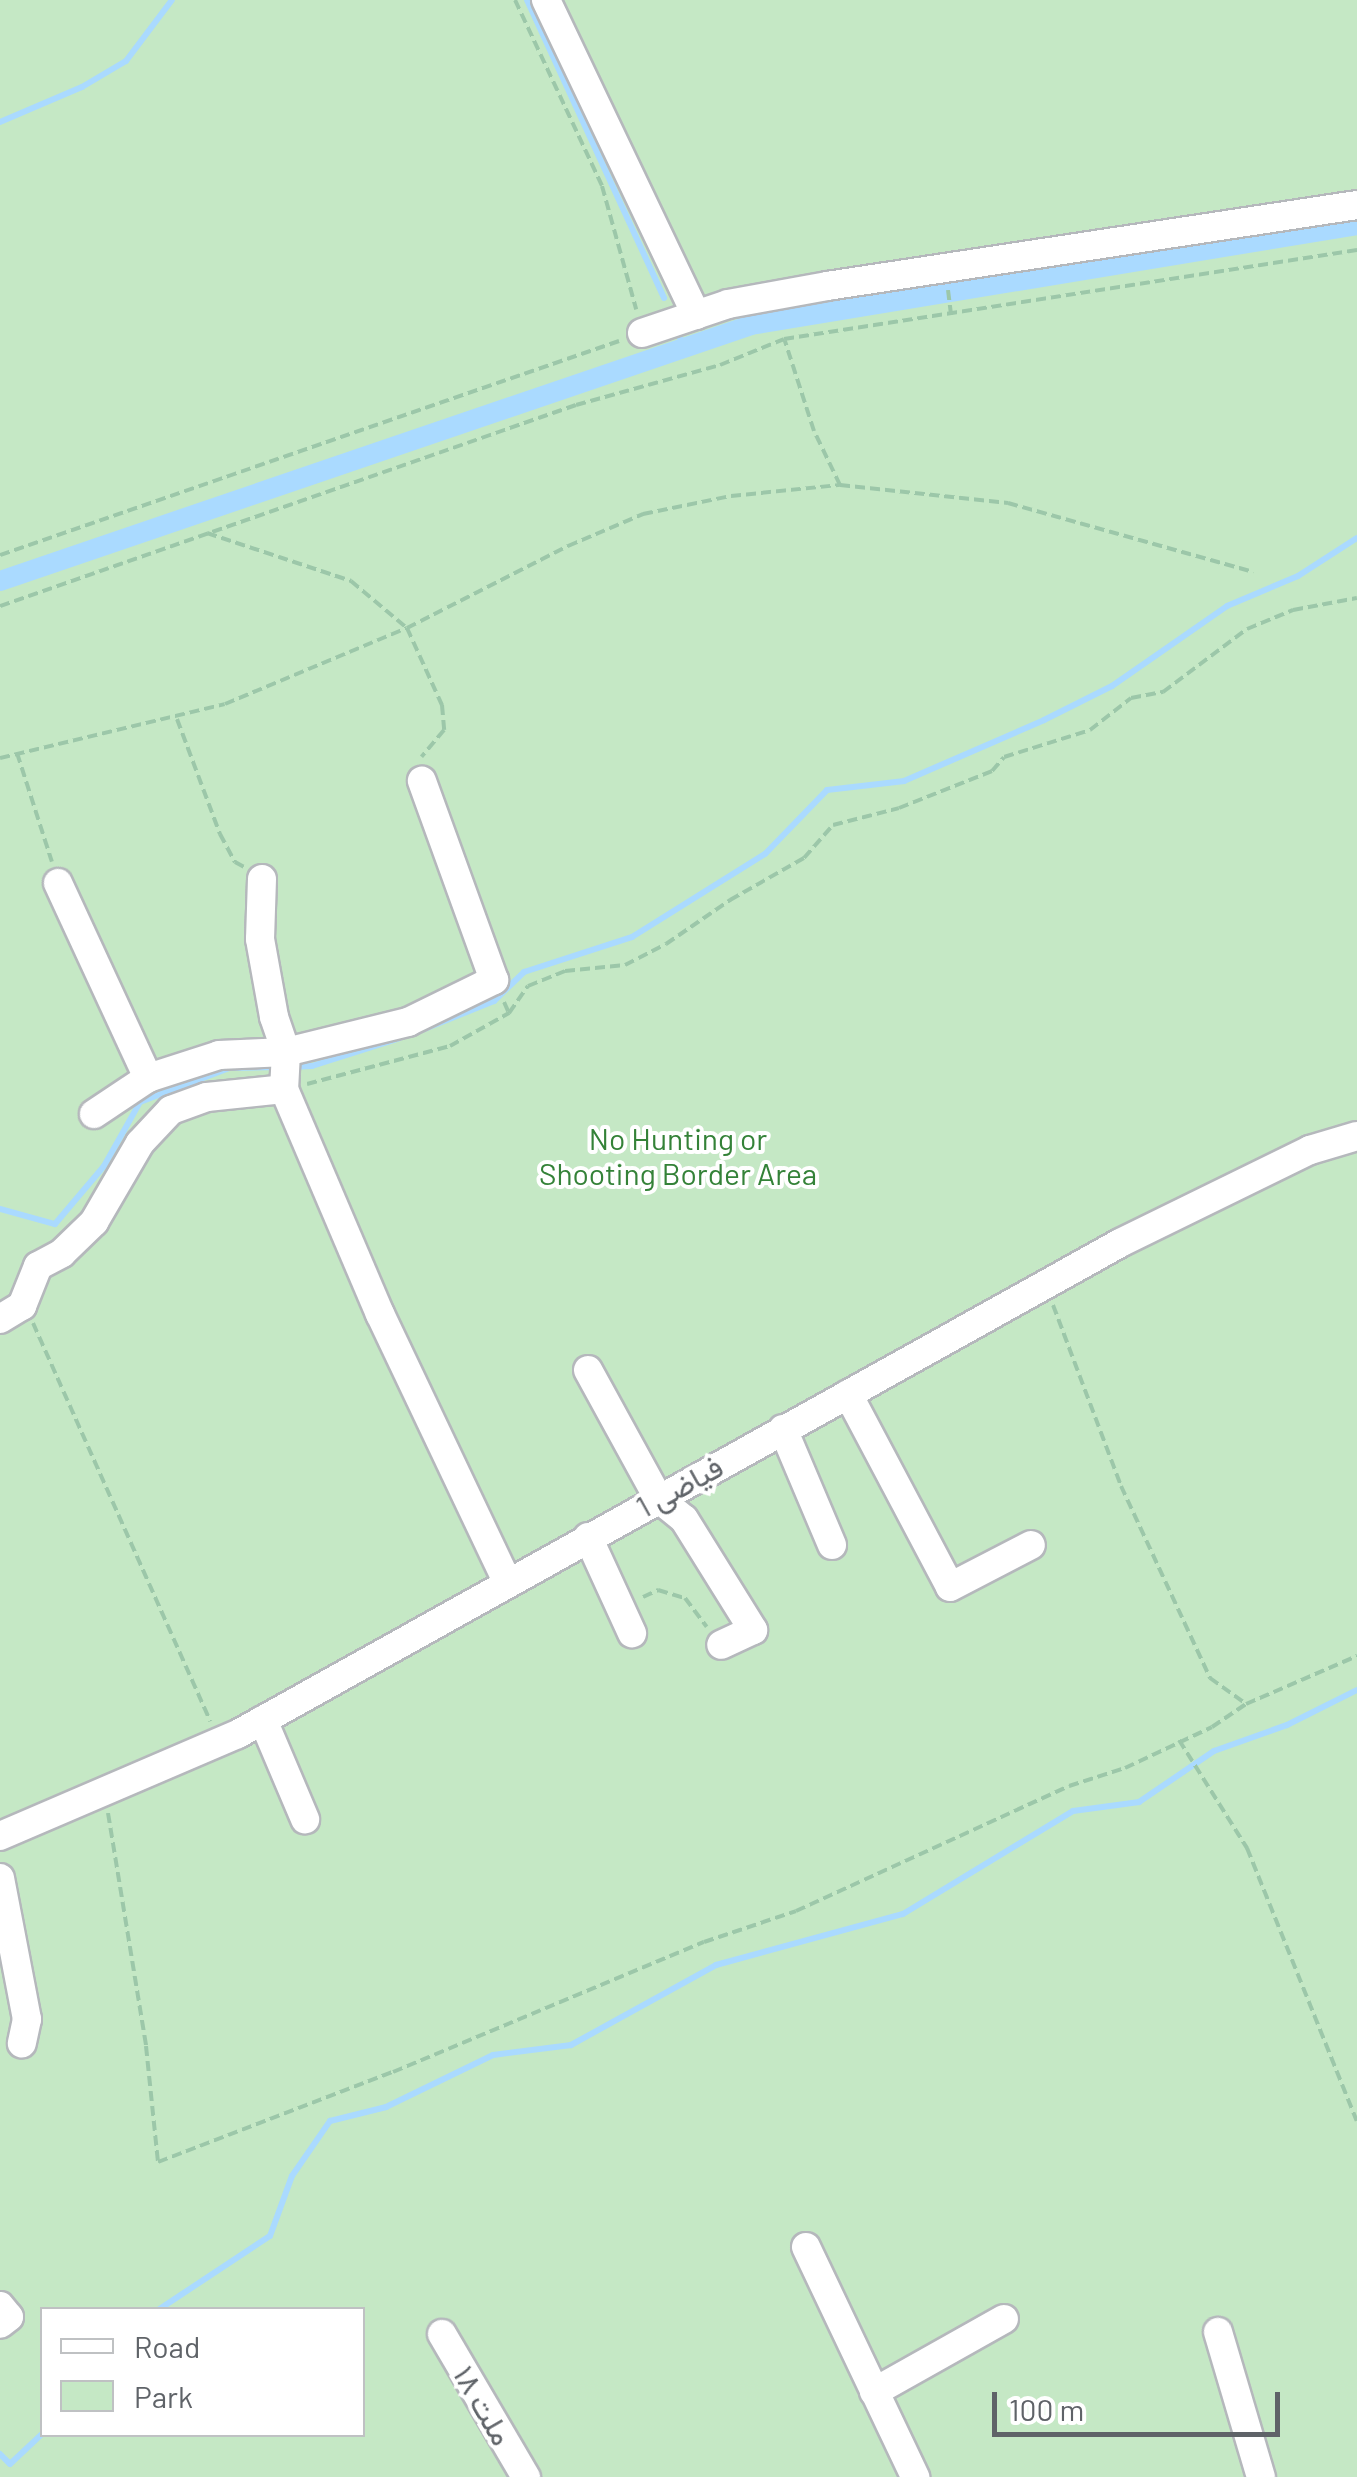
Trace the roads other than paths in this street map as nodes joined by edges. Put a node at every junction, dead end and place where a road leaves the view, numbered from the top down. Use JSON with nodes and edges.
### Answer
{"nodes":[{"id":1,"x":546,"y":0,"type":"edge"},
{"id":2,"x":1357,"y":205,"type":"edge"},
{"id":3,"x":696,"y":316,"type":"junction"},
{"id":4,"x":642,"y":333,"type":"road end"},
{"id":5,"x":422,"y":781,"type":"road end"},
{"id":6,"x":262,"y":879,"type":"road end"},
{"id":7,"x":58,"y":883,"type":"road end"},
{"id":8,"x":285,"y":1070,"type":"junction"},
{"id":9,"x":148,"y":1078,"type":"junction"},
{"id":10,"x":94,"y":1114,"type":"dead end"},
{"id":11,"x":1357,"y":1136,"type":"edge"},
{"id":12,"x":11,"y":1313,"type":"edge"},
{"id":13,"x":588,"y":1370,"type":"dead end"},
{"id":14,"x":848,"y":1394,"type":"junction"},
{"id":15,"x":784,"y":1429,"type":"junction"},
{"id":16,"x":658,"y":1498,"type":"junction"},
{"id":17,"x":588,"y":1536,"type":"junction"},
{"id":18,"x":832,"y":1545,"type":"dead end"},
{"id":19,"x":1031,"y":1545,"type":"dead end"},
{"id":20,"x":506,"y":1581,"type":"junction"},
{"id":21,"x":632,"y":1633,"type":"dead end"},
{"id":22,"x":720,"y":1645,"type":"road end"},
{"id":23,"x":262,"y":1720,"type":"junction"},
{"id":24,"x":304,"y":1819,"type":"dead end"},
{"id":25,"x":0,"y":1836,"type":"edge"},
{"id":26,"x":0,"y":1878,"type":"edge"},
{"id":27,"x":22,"y":2043,"type":"dead end"},
{"id":28,"x":806,"y":2247,"type":"dead end"},
{"id":29,"x":0,"y":2306,"type":"edge"},
{"id":30,"x":1004,"y":2319,"type":"dead end"},
{"id":31,"x":0,"y":2324,"type":"edge"},
{"id":32,"x":1218,"y":2332,"type":"dead end"},
{"id":33,"x":442,"y":2334,"type":"dead end"},
{"id":34,"x":874,"y":2392,"type":"junction"},
{"id":35,"x":526,"y":2477,"type":"edge"},
{"id":36,"x":915,"y":2477,"type":"edge"},
{"id":37,"x":1262,"y":2477,"type":"edge"}],
"edges":[{"from":1,"to":3,"type":"street"},
{"from":2,"to":3,"type":"street"},
{"from":3,"to":4,"type":"street"},
{"from":5,"to":8,"type":"street"},
{"from":6,"to":8,"type":"street"},
{"from":7,"to":9,"type":"street"},
{"from":8,"to":9,"type":"street"},
{"from":8,"to":12,"type":"street"},
{"from":8,"to":20,"type":"street"},
{"from":9,"to":10,"type":"street"},
{"from":11,"to":14,"type":"street","name":"فیاضی 1"},
{"from":13,"to":16,"type":"street"},
{"from":14,"to":15,"type":"street","name":"فیاضی 1"},
{"from":14,"to":19,"type":"street"},
{"from":15,"to":16,"type":"street","name":"فیاضی 1"},
{"from":15,"to":18,"type":"street"},
{"from":16,"to":17,"type":"street","name":"فیاضی 1"},
{"from":16,"to":22,"type":"street"},
{"from":17,"to":20,"type":"street","name":"فیاضی 1"},
{"from":17,"to":21,"type":"street"},
{"from":20,"to":23,"type":"street","name":"فیاضی 1"},
{"from":23,"to":24,"type":"street"},
{"from":23,"to":25,"type":"street","name":"فیاضی 1"},
{"from":26,"to":27,"type":"street"},
{"from":28,"to":34,"type":"street"},
{"from":29,"to":31,"type":"street"},
{"from":30,"to":34,"type":"street"},
{"from":32,"to":37,"type":"street"},
{"from":33,"to":35,"type":"street","name":"ملت ۱۸"},
{"from":34,"to":36,"type":"street"}]}
